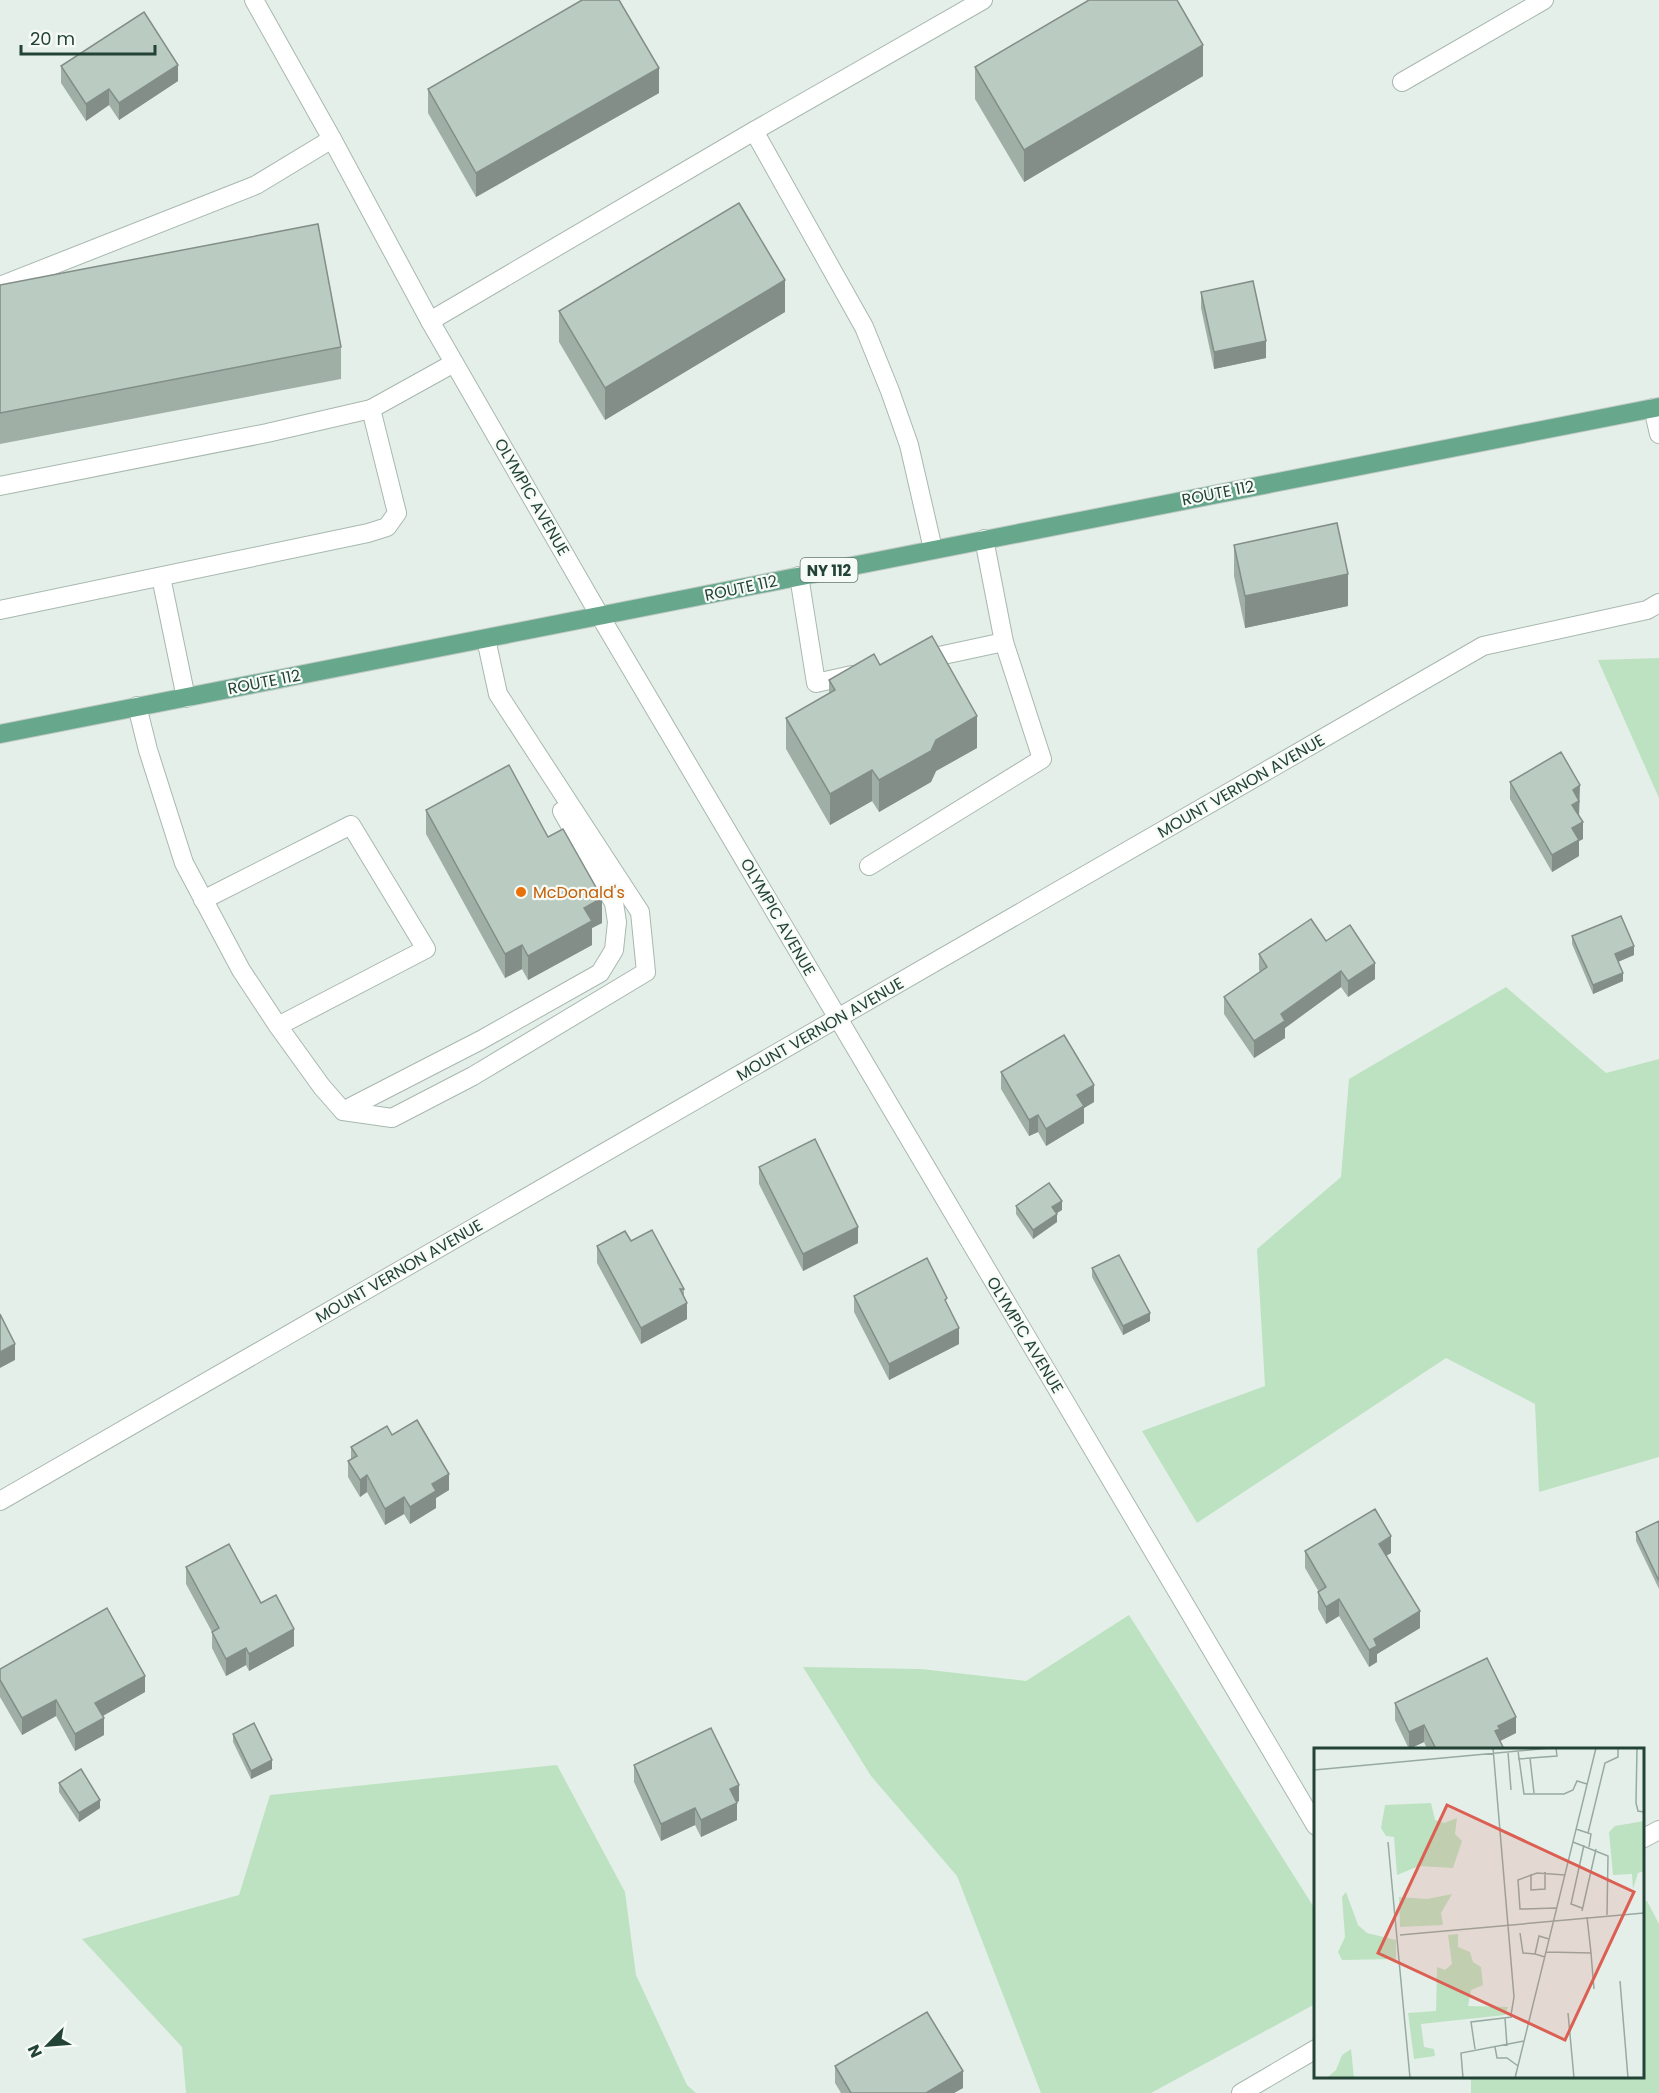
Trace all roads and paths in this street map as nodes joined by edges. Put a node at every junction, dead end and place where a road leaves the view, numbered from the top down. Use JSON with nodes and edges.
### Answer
{"nodes":[{"id":1,"x":254,"y":0,"type":"edge"},
{"id":2,"x":982,"y":0,"type":"edge"},
{"id":3,"x":1544,"y":0,"type":"edge"},
{"id":4,"x":1402,"y":82,"type":"dead end"},
{"id":5,"x":754,"y":131,"type":"junction"},
{"id":6,"x":332,"y":140,"type":"junction"},
{"id":7,"x":0,"y":286,"type":"edge"},
{"id":8,"x":430,"y":321,"type":"junction"},
{"id":9,"x":454,"y":363,"type":"junction"},
{"id":10,"x":1656,"y":408,"type":"edge"},
{"id":11,"x":371,"y":409,"type":"junction"},
{"id":12,"x":1659,"y":434,"type":"edge"},
{"id":13,"x":0,"y":486,"type":"edge"},
{"id":14,"x":984,"y":539,"type":"junction"},
{"id":15,"x":933,"y":549,"type":"junction"},
{"id":16,"x":799,"y":576,"type":"junction"},
{"id":17,"x":161,"y":577,"type":"junction"},
{"id":18,"x":1659,"y":603,"type":"edge"},
{"id":19,"x":0,"y":610,"type":"edge"},
{"id":20,"x":600,"y":616,"type":"junction"},
{"id":21,"x":486,"y":639,"type":"junction"},
{"id":22,"x":1004,"y":642,"type":"junction"},
{"id":23,"x":898,"y":665,"type":"edge"},
{"id":24,"x":863,"y":673,"type":"edge"},
{"id":25,"x":186,"y":698,"type":"junction"},
{"id":26,"x":137,"y":706,"type":"junction"},
{"id":27,"x":0,"y":734,"type":"edge"},
{"id":28,"x":546,"y":769,"type":"junction"},
{"id":29,"x":869,"y":866,"type":"dead end"},
{"id":30,"x":203,"y":900,"type":"junction"},
{"id":31,"x":837,"y":1019,"type":"junction"},
{"id":32,"x":278,"y":1026,"type":"junction"},
{"id":33,"x":343,"y":1111,"type":"junction"},
{"id":34,"x":0,"y":1501,"type":"edge"},
{"id":35,"x":1314,"y":1823,"type":"edge"},
{"id":36,"x":1659,"y":1830,"type":"edge"},
{"id":37,"x":1644,"y":1838,"type":"edge"},
{"id":38,"x":1314,"y":2050,"type":"edge"},
{"id":39,"x":1241,"y":2093,"type":"edge"}],
"edges":[{"from":1,"to":6,"type":"street","name":"OLYMPIC AVENUE"},
{"from":2,"to":5,"type":"street"},
{"from":3,"to":4,"type":"street"},
{"from":5,"to":8,"type":"street"},
{"from":5,"to":15,"type":"street"},
{"from":6,"to":7,"type":"street"},
{"from":6,"to":8,"type":"street","name":"OLYMPIC AVENUE"},
{"from":8,"to":9,"type":"street","name":"OLYMPIC AVENUE"},
{"from":9,"to":11,"type":"street"},
{"from":9,"to":20,"type":"street","name":"OLYMPIC AVENUE"},
{"from":10,"to":12,"type":"street"},
{"from":10,"to":14,"type":"main road","name":"ROUTE 112","number":"NY 112"},
{"from":11,"to":13,"type":"street"},
{"from":11,"to":17,"type":"street"},
{"from":14,"to":15,"type":"main road","name":"ROUTE 112","number":"NY 112"},
{"from":14,"to":22,"type":"street"},
{"from":15,"to":16,"type":"main road","name":"ROUTE 112","number":"NY 112"},
{"from":16,"to":20,"type":"main road","name":"ROUTE 112","number":"NY 112"},
{"from":16,"to":24,"type":"street"},
{"from":17,"to":19,"type":"street"},
{"from":17,"to":25,"type":"street"},
{"from":18,"to":31,"type":"street","name":"MOUNT VERNON AVENUE"},
{"from":20,"to":21,"type":"main road","name":"ROUTE 112","number":"NY 112"},
{"from":20,"to":31,"type":"street","name":"OLYMPIC AVENUE"},
{"from":21,"to":25,"type":"main road","name":"ROUTE 112","number":"NY 112"},
{"from":21,"to":28,"type":"street"},
{"from":22,"to":23,"type":"street"},
{"from":22,"to":29,"type":"street"},
{"from":25,"to":26,"type":"main road","name":"ROUTE 112","number":"NY 112"},
{"from":26,"to":27,"type":"main road","name":"ROUTE 112","number":"NY 112"},
{"from":26,"to":30,"type":"street"},
{"from":28,"to":33,"type":"street"},
{"from":28,"to":33,"type":"street"},
{"from":30,"to":32,"type":"street"},
{"from":30,"to":32,"type":"street"},
{"from":31,"to":34,"type":"street","name":"MOUNT VERNON AVENUE"},
{"from":31,"to":35,"type":"street","name":"OLYMPIC AVENUE"},
{"from":32,"to":33,"type":"street"},
{"from":36,"to":37,"type":"street"},
{"from":38,"to":39,"type":"street"}]}
